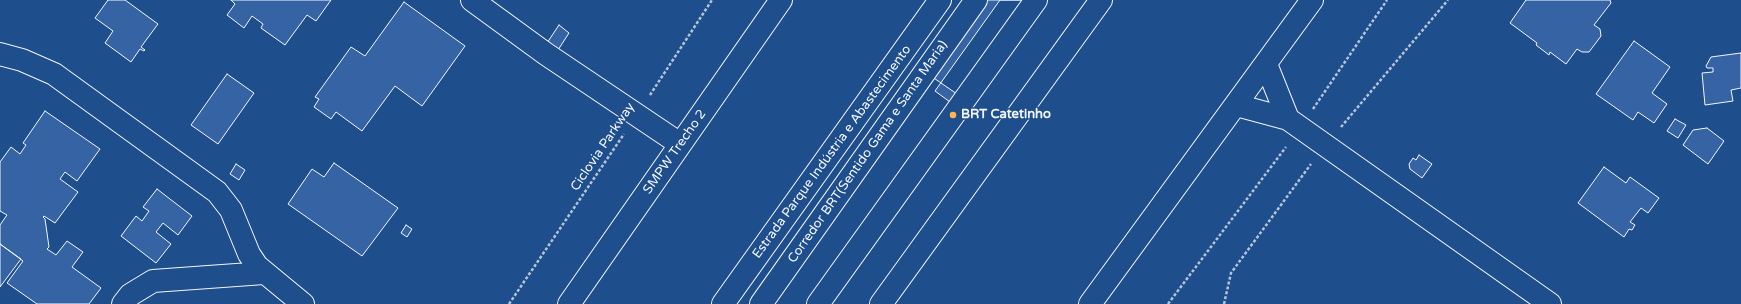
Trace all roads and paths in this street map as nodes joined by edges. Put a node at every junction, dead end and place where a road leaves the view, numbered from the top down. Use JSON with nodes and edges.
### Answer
{"nodes":[{"id":1,"x":472,"y":0,"type":"edge"},
{"id":2,"x":712,"y":0,"type":"edge"},
{"id":3,"x":781,"y":0,"type":"edge"},
{"id":4,"x":940,"y":0,"type":"edge"},
{"id":5,"x":976,"y":0,"type":"edge"},
{"id":6,"x":1036,"y":0,"type":"edge"},
{"id":7,"x":1101,"y":0,"type":"edge"},
{"id":8,"x":1312,"y":0,"type":"edge"},
{"id":9,"x":1387,"y":0,"type":"edge"},
{"id":10,"x":0,"y":54,"type":"edge"},
{"id":11,"x":1266,"y":64,"type":"junction"},
{"id":12,"x":1236,"y":105,"type":"junction"},
{"id":13,"x":637,"y":114,"type":"junction"},
{"id":14,"x":1295,"y":123,"type":"junction"},
{"id":15,"x":680,"y":144,"type":"junction"},
{"id":16,"x":264,"y":274,"type":"junction"},
{"id":17,"x":123,"y":304,"type":"edge"},
{"id":18,"x":303,"y":304,"type":"edge"},
{"id":19,"x":509,"y":304,"type":"edge"},
{"id":20,"x":569,"y":304,"type":"edge"},
{"id":21,"x":723,"y":304,"type":"edge"},
{"id":22,"x":761,"y":304,"type":"edge"},
{"id":23,"x":818,"y":304,"type":"edge"},
{"id":24,"x":881,"y":304,"type":"edge"},
{"id":25,"x":1090,"y":304,"type":"edge"},
{"id":26,"x":1168,"y":304,"type":"edge"},
{"id":27,"x":1550,"y":304,"type":"edge"}],
"edges":[{"from":1,"to":13,"type":"main road"},
{"from":2,"to":13,"type":"path","name":"Ciclovia Parkway"},
{"from":3,"to":15,"type":"main road","name":"SMPW Trecho 2"},
{"from":4,"to":21,"type":"main road","name":"Estrada Parque Indústria e Abastecimento"},
{"from":5,"to":22,"type":"main road","name":"Corredor BRT(Sentido Gama e Santa Maria)"},
{"from":6,"to":23,"type":"main road"},
{"from":7,"to":24,"type":"main road"},
{"from":8,"to":11,"type":"main road"},
{"from":9,"to":14,"type":"path"},
{"from":10,"to":16,"type":"main road"},
{"from":11,"to":12,"type":"main road"},
{"from":11,"to":14,"type":"main road"},
{"from":12,"to":14,"type":"main road"},
{"from":12,"to":25,"type":"main road"},
{"from":13,"to":15,"type":"main road"},
{"from":13,"to":19,"type":"path","name":"Ciclovia Parkway"},
{"from":14,"to":26,"type":"path"},
{"from":14,"to":27,"type":"main road"},
{"from":15,"to":20,"type":"main road","name":"SMPW Trecho 2"},
{"from":16,"to":17,"type":"main road"},
{"from":16,"to":18,"type":"main road"}]}
